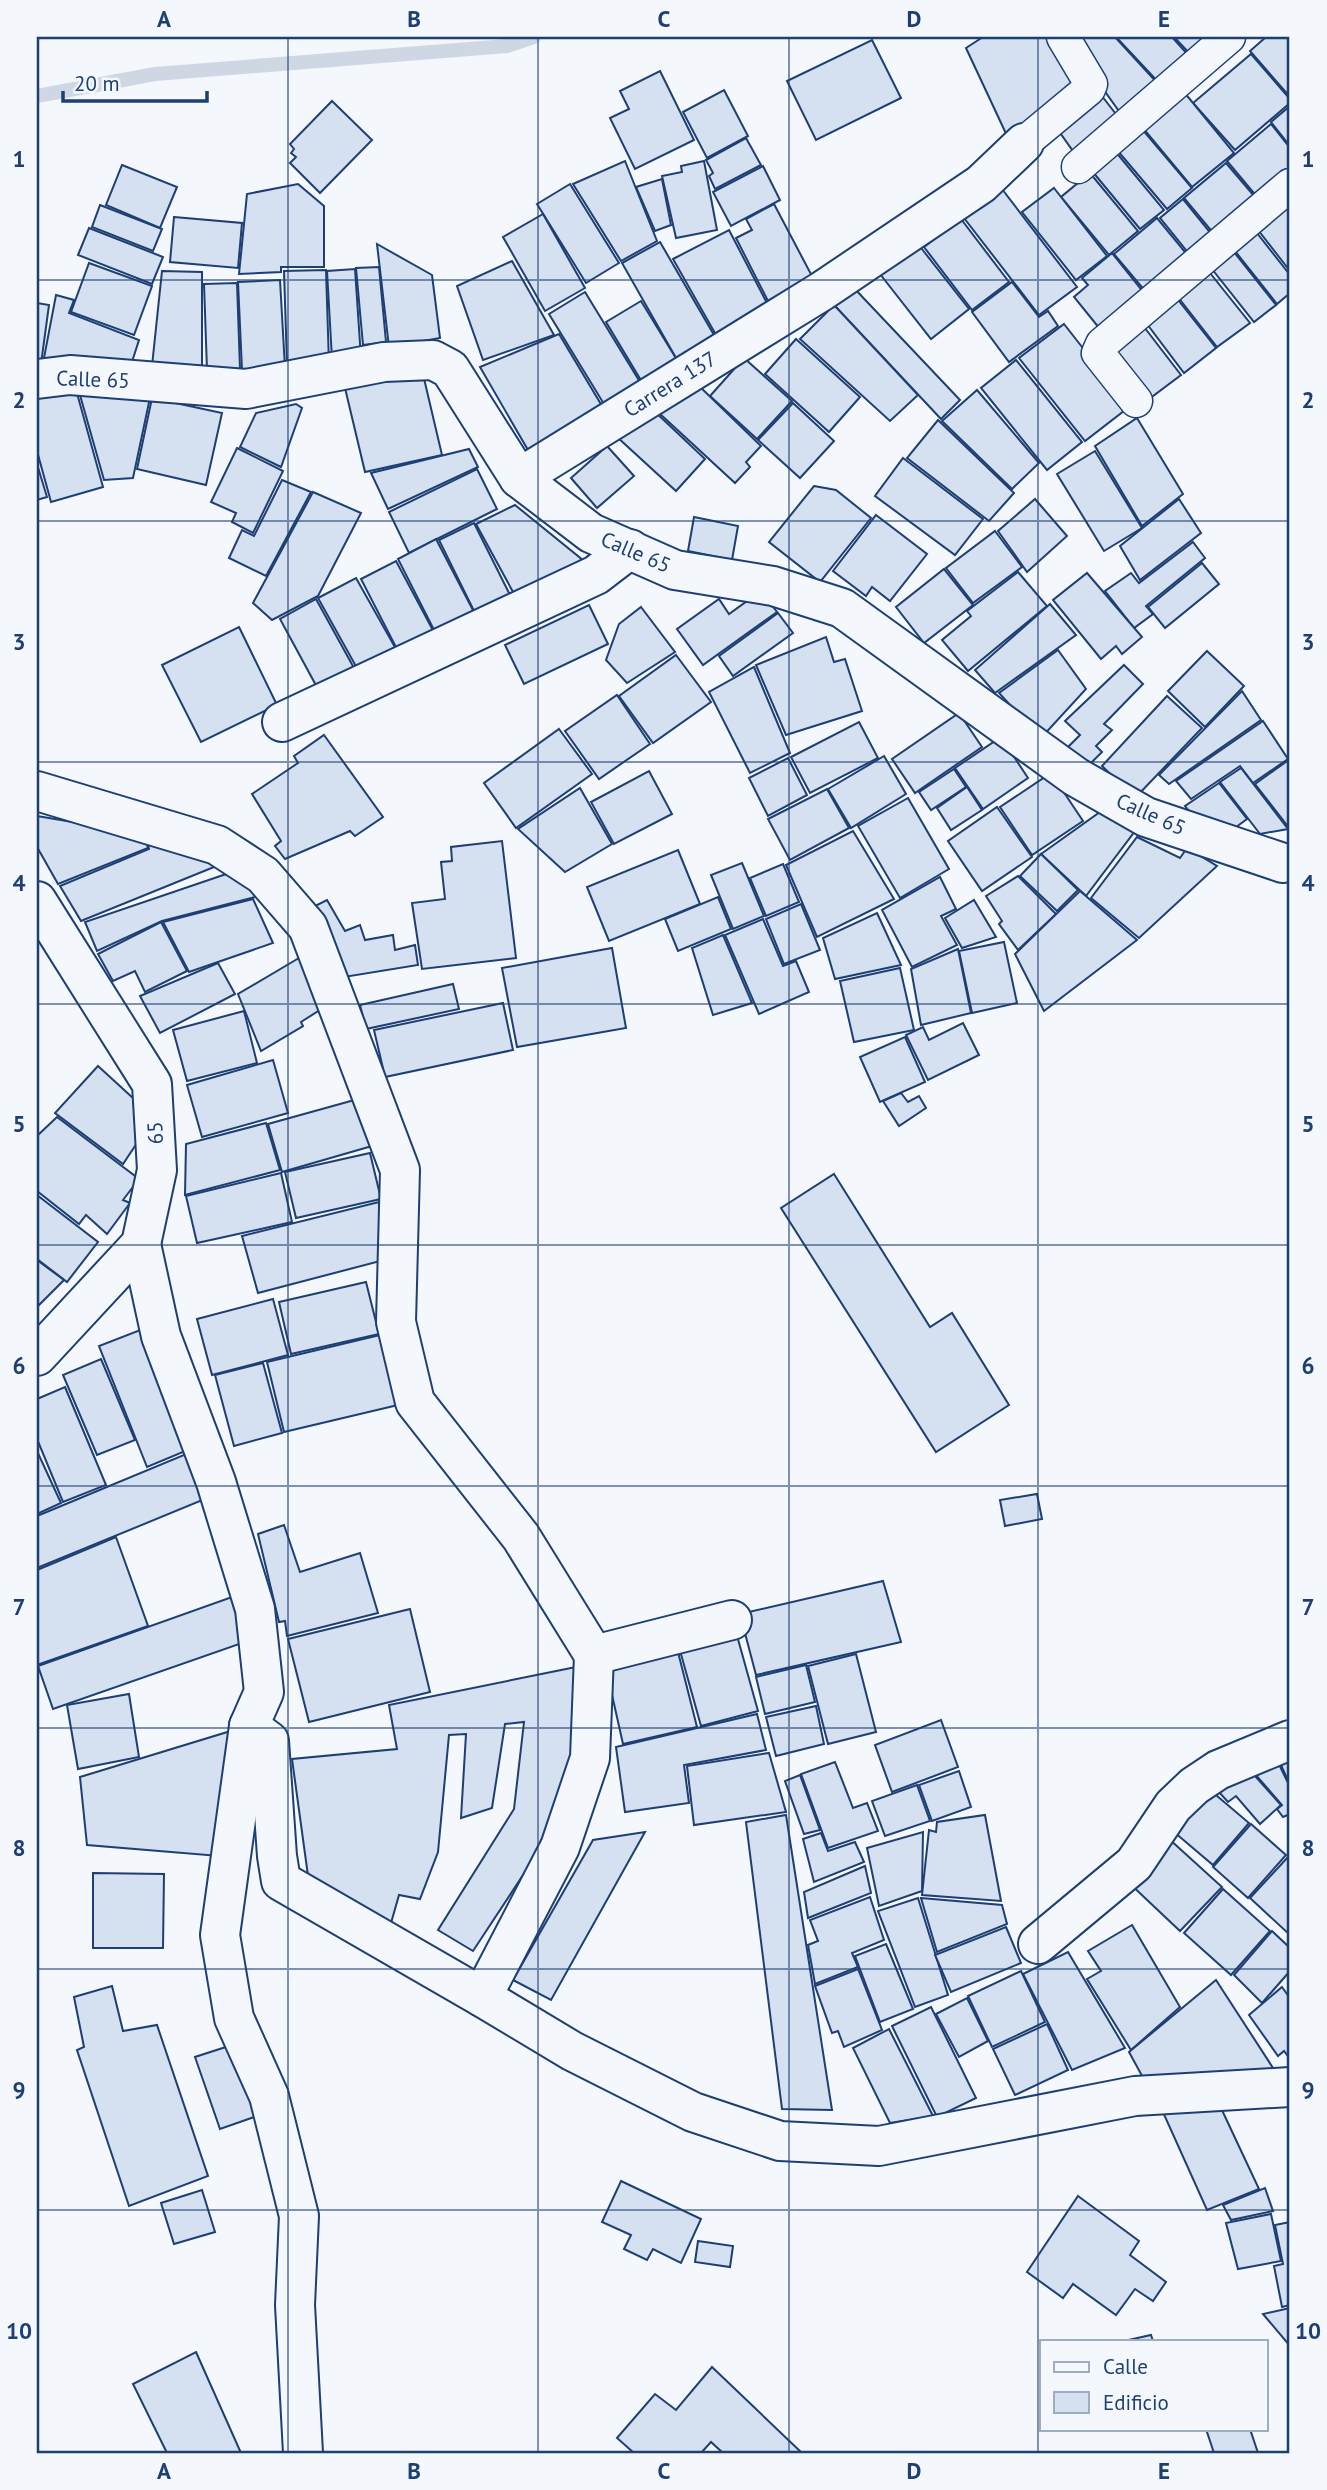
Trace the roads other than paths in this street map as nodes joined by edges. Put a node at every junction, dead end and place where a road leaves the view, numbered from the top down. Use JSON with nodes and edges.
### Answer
{"nodes":[{"id":1,"x":1063,"y":37,"type":"edge"},
{"id":2,"x":1229,"y":37,"type":"edge"},
{"id":3,"x":1024,"y":143,"type":"joint"},
{"id":4,"x":1078,"y":167,"type":"dead end"},
{"id":5,"x":1290,"y":185,"type":"edge"},
{"id":6,"x":37,"y":379,"type":"edge"},
{"id":7,"x":1136,"y":401,"type":"dead end"},
{"id":8,"x":519,"y":478,"type":"junction"},
{"id":9,"x":630,"y":549,"type":"junction"},
{"id":10,"x":282,"y":722,"type":"dead end"},
{"id":11,"x":37,"y":791,"type":"edge"},
{"id":12,"x":1288,"y":867,"type":"edge"},
{"id":13,"x":37,"y":901,"type":"edge"},
{"id":14,"x":141,"y":1244,"type":"junction"},
{"id":15,"x":37,"y":1356,"type":"edge"},
{"id":16,"x":732,"y":1620,"type":"dead end"},
{"id":17,"x":594,"y":1655,"type":"junction"},
{"id":18,"x":249,"y":1726,"type":"junction"},
{"id":19,"x":1290,"y":1740,"type":"edge"},
{"id":20,"x":1038,"y":1944,"type":"dead end"},
{"id":21,"x":482,"y":1997,"type":"junction"},
{"id":22,"x":1290,"y":2087,"type":"edge"},
{"id":23,"x":303,"y":2453,"type":"edge"}],
"edges":[{"from":1,"to":3,"type":"street"},
{"from":2,"to":4,"type":"street"},
{"from":3,"to":8,"type":"street","name":"Carrera 137"},
{"from":5,"to":7,"type":"street"},
{"from":6,"to":8,"type":"street","name":"Calle 65"},
{"from":8,"to":9,"type":"street","name":"Calle 65"},
{"from":9,"to":10,"type":"street"},
{"from":9,"to":12,"type":"street","name":"Calle 65"},
{"from":11,"to":17,"type":"street"},
{"from":13,"to":14,"type":"street","name":"65"},
{"from":14,"to":15,"type":"street"},
{"from":14,"to":18,"type":"street"},
{"from":16,"to":17,"type":"street"},
{"from":17,"to":21,"type":"street"},
{"from":18,"to":21,"type":"street"},
{"from":18,"to":23,"type":"street"},
{"from":19,"to":20,"type":"street"},
{"from":21,"to":22,"type":"street"}]}
